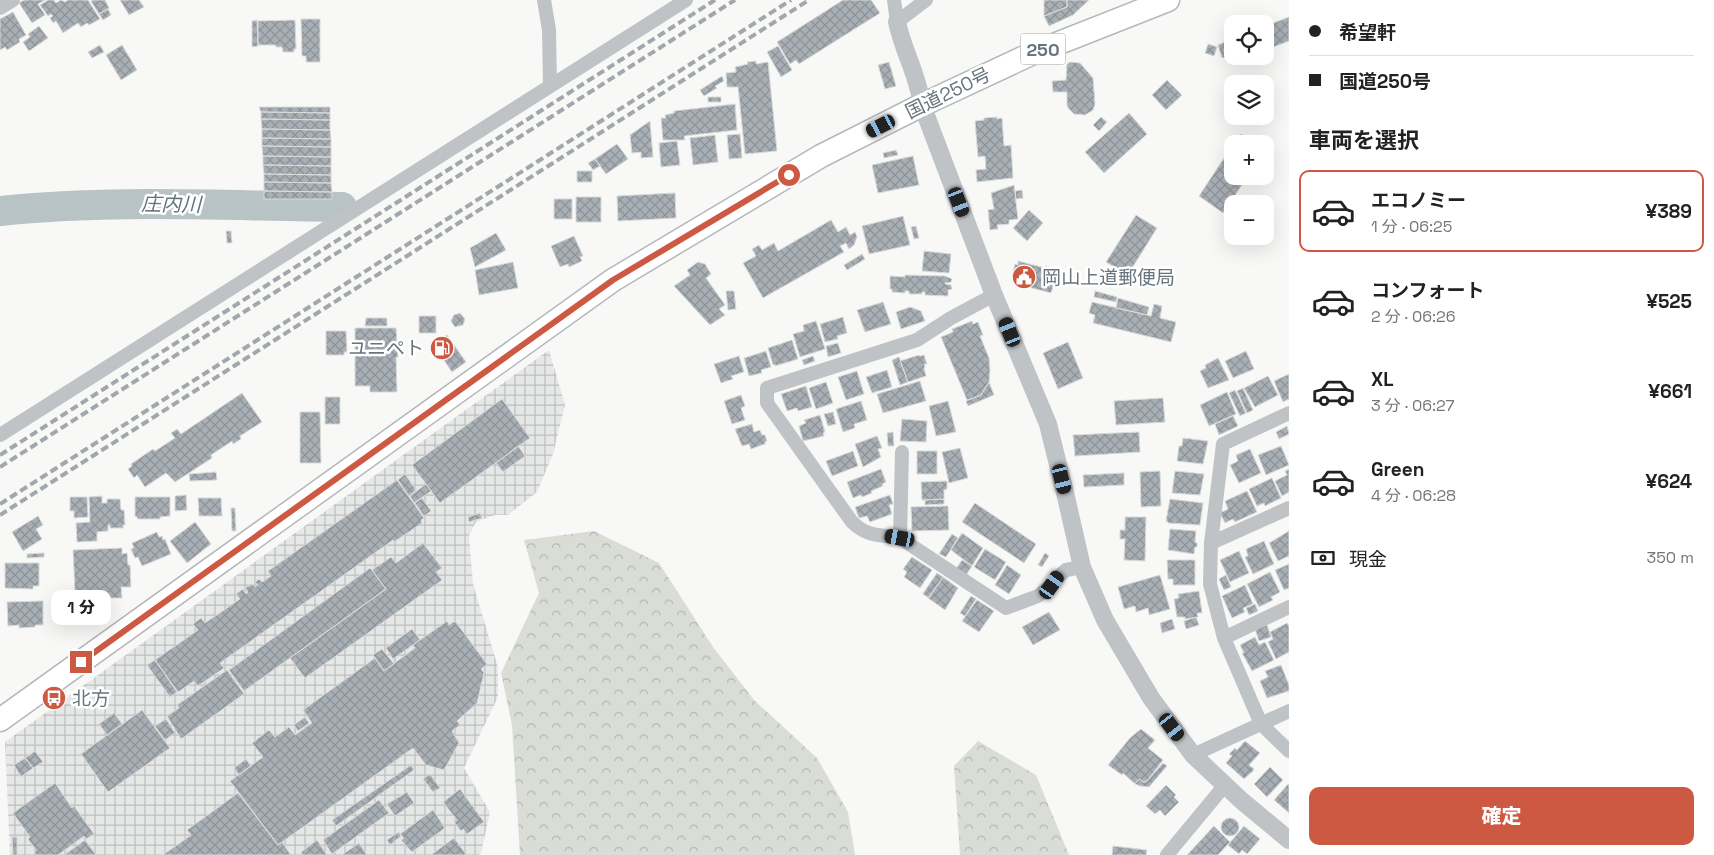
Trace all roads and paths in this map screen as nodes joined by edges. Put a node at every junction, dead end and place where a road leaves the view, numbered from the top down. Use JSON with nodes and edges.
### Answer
{"nodes":[{"id":1,"x":13,"y":0,"type":"edge"},
{"id":2,"x":544,"y":0,"type":"edge"},
{"id":3,"x":686,"y":0,"type":"edge"},
{"id":4,"x":894,"y":0,"type":"edge"},
{"id":5,"x":926,"y":0,"type":"edge"},
{"id":6,"x":1168,"y":0,"type":"edge"},
{"id":7,"x":0,"y":8,"type":"edge"},
{"id":8,"x":897,"y":22,"type":"junction"},
{"id":9,"x":550,"y":86,"type":"junction"},
{"id":10,"x":922,"y":105,"type":"junction"},
{"id":11,"x":994,"y":295,"type":"junction"},
{"id":12,"x":1289,"y":413,"type":"edge"},
{"id":13,"x":0,"y":435,"type":"edge"},
{"id":14,"x":902,"y":452,"type":"dead end"},
{"id":15,"x":1289,"y":508,"type":"edge"},
{"id":16,"x":900,"y":538,"type":"junction"},
{"id":17,"x":1211,"y":544,"type":"junction"},
{"id":18,"x":1082,"y":567,"type":"junction"},
{"id":19,"x":1289,"y":607,"type":"edge"},
{"id":20,"x":1224,"y":638,"type":"junction"},
{"id":21,"x":1289,"y":711,"type":"edge"},
{"id":22,"x":0,"y":720,"type":"edge"},
{"id":23,"x":1261,"y":724,"type":"junction"},
{"id":24,"x":1289,"y":751,"type":"edge"},
{"id":25,"x":1193,"y":755,"type":"junction"},
{"id":26,"x":1225,"y":785,"type":"junction"},
{"id":27,"x":1289,"y":840,"type":"edge"},
{"id":28,"x":1167,"y":855,"type":"edge"}],
"edges":[{"from":1,"to":7,"type":"street"},
{"from":2,"to":9,"type":"street"},
{"from":3,"to":9,"type":"street"},
{"from":4,"to":8,"type":"street"},
{"from":5,"to":8,"type":"street"},
{"from":6,"to":10,"type":"highway","name":"国道250号","number":"250"},
{"from":8,"to":10,"type":"street"},
{"from":9,"to":13,"type":"street"},
{"from":10,"to":11,"type":"street"},
{"from":10,"to":22,"type":"highway","name":"国道250号","number":"250"},
{"from":11,"to":16,"type":"street"},
{"from":11,"to":18,"type":"street"},
{"from":12,"to":17,"type":"street"},
{"from":14,"to":16,"type":"street"},
{"from":15,"to":17,"type":"street"},
{"from":16,"to":18,"type":"street"},
{"from":17,"to":20,"type":"street"},
{"from":18,"to":25,"type":"street"},
{"from":19,"to":20,"type":"street"},
{"from":20,"to":23,"type":"street"},
{"from":21,"to":23,"type":"street"},
{"from":23,"to":24,"type":"street"},
{"from":23,"to":25,"type":"street"},
{"from":25,"to":26,"type":"street"},
{"from":26,"to":27,"type":"street"},
{"from":26,"to":28,"type":"street"}]}
